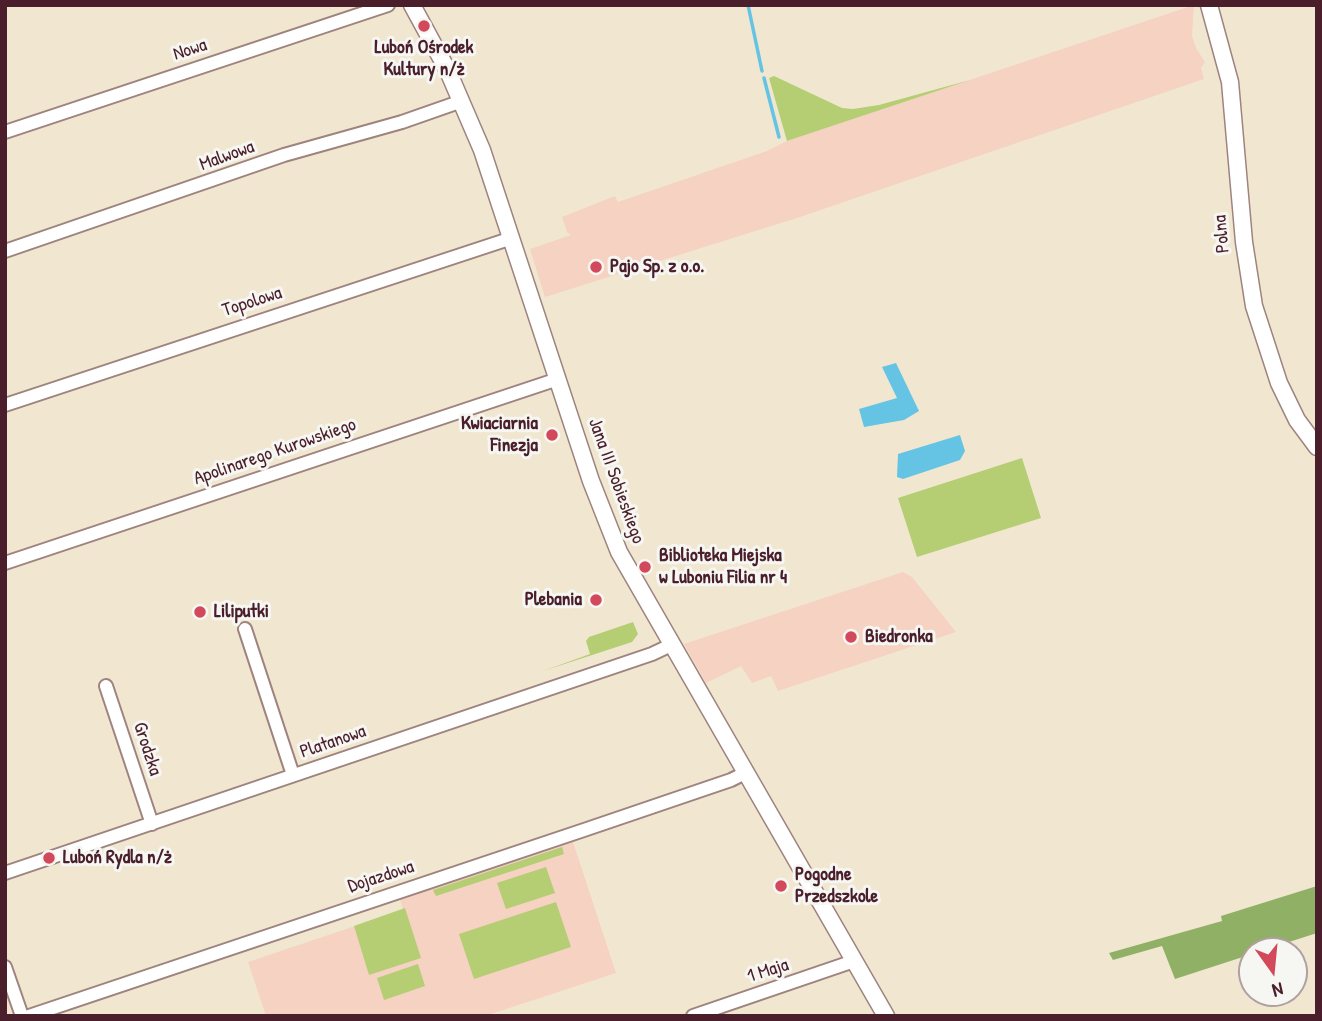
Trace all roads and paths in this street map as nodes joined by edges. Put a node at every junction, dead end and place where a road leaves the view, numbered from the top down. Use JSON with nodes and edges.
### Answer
{"nodes":[{"id":1,"x":388,"y":5,"type":"edge"},
{"id":2,"x":412,"y":5,"type":"edge"},
{"id":3,"x":1209,"y":5,"type":"edge"},
{"id":4,"x":462,"y":101,"type":"junction"},
{"id":5,"x":5,"y":132,"type":"edge"},
{"id":6,"x":512,"y":238,"type":"junction"},
{"id":7,"x":5,"y":251,"type":"edge"},
{"id":8,"x":558,"y":379,"type":"junction"},
{"id":9,"x":5,"y":405,"type":"edge"},
{"id":10,"x":1317,"y":447,"type":"edge"},
{"id":11,"x":5,"y":563,"type":"edge"},
{"id":12,"x":245,"y":629,"type":"dead end"},
{"id":13,"x":671,"y":645,"type":"junction"},
{"id":14,"x":106,"y":687,"type":"dead end"},
{"id":15,"x":745,"y":773,"type":"junction"},
{"id":16,"x":293,"y":775,"type":"junction"},
{"id":17,"x":152,"y":824,"type":"junction"},
{"id":18,"x":5,"y":873,"type":"edge"},
{"id":19,"x":854,"y":961,"type":"junction"},
{"id":20,"x":5,"y":967,"type":"edge"},
{"id":21,"x":22,"y":1016,"type":"edge"},
{"id":22,"x":29,"y":1016,"type":"edge"},
{"id":23,"x":693,"y":1016,"type":"edge"},
{"id":24,"x":886,"y":1016,"type":"edge"}],
"edges":[{"from":1,"to":5,"type":"street","name":"Nowa"},
{"from":2,"to":4,"type":"street","name":"Jana III Sobieskiego"},
{"from":3,"to":10,"type":"street","name":"Polna"},
{"from":4,"to":6,"type":"street","name":"Jana III Sobieskiego"},
{"from":4,"to":7,"type":"street","name":"Malwowa"},
{"from":6,"to":8,"type":"street","name":"Jana III Sobieskiego"},
{"from":6,"to":9,"type":"street","name":"Topolowa"},
{"from":8,"to":11,"type":"street","name":"Apolinarego Kurowskiego"},
{"from":8,"to":13,"type":"street","name":"Jana III Sobieskiego"},
{"from":12,"to":16,"type":"street"},
{"from":13,"to":15,"type":"street","name":"Jana III Sobieskiego"},
{"from":13,"to":16,"type":"street","name":"Platanowa"},
{"from":14,"to":17,"type":"street","name":"Grodzka"},
{"from":15,"to":19,"type":"street","name":"Jana III Sobieskiego"},
{"from":15,"to":22,"type":"street","name":"Dojazdowa"},
{"from":16,"to":17,"type":"street","name":"Platanowa"},
{"from":17,"to":18,"type":"street","name":"Platanowa"},
{"from":19,"to":23,"type":"street","name":"1 Maja"},
{"from":19,"to":24,"type":"street","name":"Jana III Sobieskiego"},
{"from":20,"to":21,"type":"street"}]}
